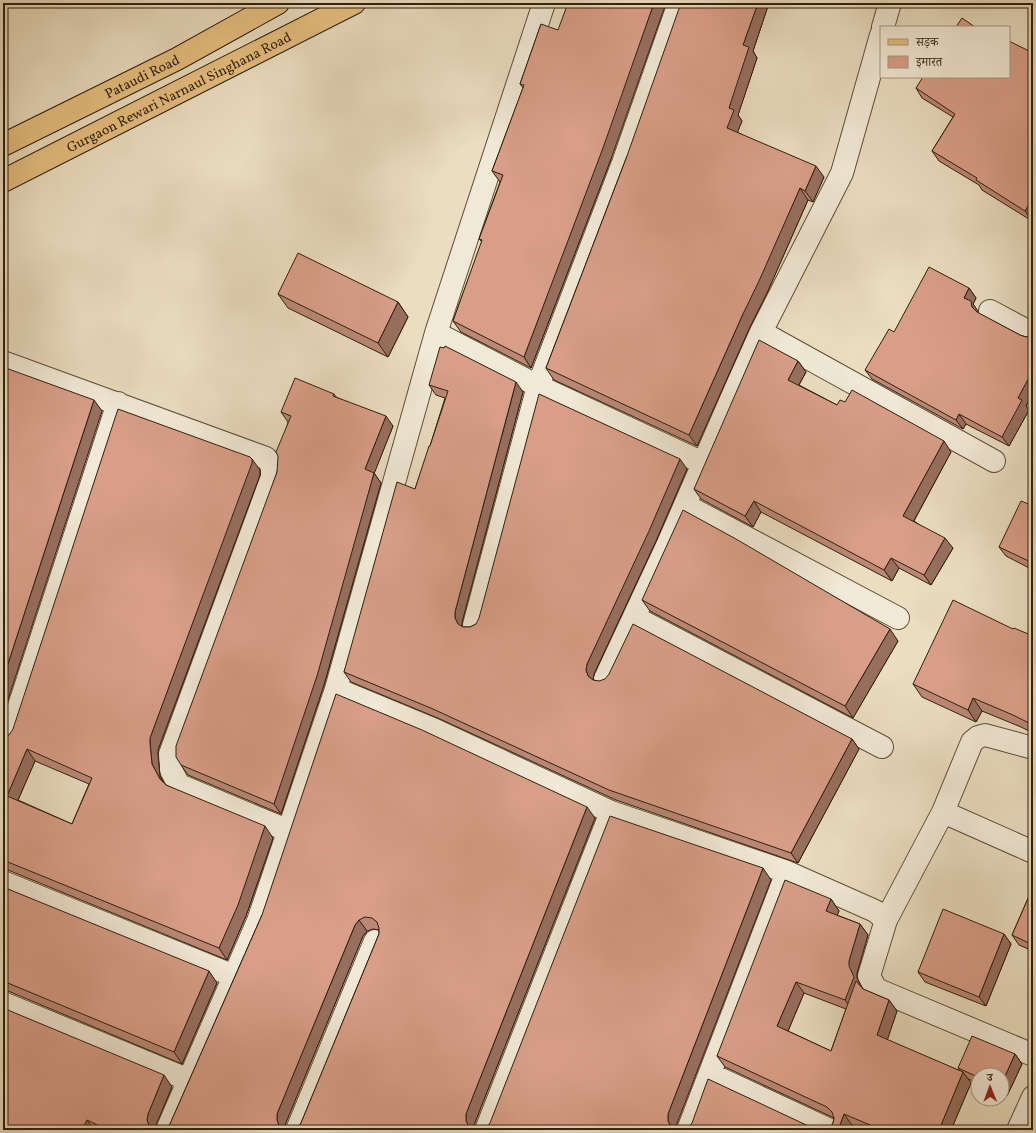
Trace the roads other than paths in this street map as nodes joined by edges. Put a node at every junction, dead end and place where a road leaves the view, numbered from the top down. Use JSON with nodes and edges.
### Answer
{"nodes":[{"id":1,"x":278,"y":3,"type":"edge"},
{"id":2,"x":354,"y":3,"type":"edge"},
{"id":3,"x":544,"y":3,"type":"edge"},
{"id":4,"x":679,"y":3,"type":"edge"},
{"id":5,"x":890,"y":3,"type":"edge"},
{"id":6,"x":883,"y":26,"type":"edge"},
{"id":7,"x":880,"y":39,"type":"edge"},
{"id":8,"x":3,"y":145,"type":"edge"},
{"id":9,"x":3,"y":181,"type":"edge"},
{"id":10,"x":990,"y":311,"type":"dead end"},
{"id":11,"x":761,"y":332,"type":"junction"},
{"id":12,"x":436,"y":334,"type":"junction"},
{"id":13,"x":1033,"y":334,"type":"edge"},
{"id":14,"x":3,"y":362,"type":"edge"},
{"id":15,"x":538,"y":386,"type":"junction"},
{"id":16,"x":118,"y":403,"type":"junction"},
{"id":17,"x":994,"y":461,"type":"dead end"},
{"id":18,"x":703,"y":463,"type":"junction"},
{"id":19,"x":685,"y":505,"type":"junction"},
{"id":20,"x":634,"y":616,"type":"junction"},
{"id":21,"x":898,"y":618,"type":"dead end"},
{"id":22,"x":474,"y":625,"type":"edge"},
{"id":23,"x":605,"y":679,"type":"edge"},
{"id":24,"x":336,"y":689,"type":"junction"},
{"id":25,"x":9,"y":737,"type":"edge"},
{"id":26,"x":882,"y":747,"type":"dead end"},
{"id":27,"x":1033,"y":748,"type":"edge"},
{"id":28,"x":611,"y":812,"type":"junction"},
{"id":29,"x":942,"y":812,"type":"junction"},
{"id":30,"x":288,"y":830,"type":"junction"},
{"id":31,"x":1033,"y":852,"type":"edge"},
{"id":32,"x":787,"y":872,"type":"junction"},
{"id":33,"x":3,"y":882,"type":"edge"},
{"id":34,"x":886,"y":920,"type":"junction"},
{"id":35,"x":375,"y":941,"type":"edge"},
{"id":36,"x":234,"y":976,"type":"junction"},
{"id":37,"x":3,"y":1003,"type":"edge"},
{"id":38,"x":1033,"y":1055,"type":"edge"},
{"id":39,"x":710,"y":1074,"type":"junction"},
{"id":40,"x":189,"y":1080,"type":"junction"},
{"id":41,"x":172,"y":1129,"type":"edge"},
{"id":42,"x":297,"y":1130,"type":"edge"},
{"id":43,"x":486,"y":1130,"type":"edge"},
{"id":44,"x":688,"y":1130,"type":"edge"},
{"id":45,"x":830,"y":1130,"type":"edge"}],
"edges":[{"from":1,"to":8,"type":"main road","name":"Pataudi Road"},
{"from":2,"to":9,"type":"main road","name":"Gurgaon Rewari Narnaul Singhana Road"},
{"from":3,"to":12,"type":"street"},
{"from":4,"to":15,"type":"street"},
{"from":5,"to":6,"type":"street"},
{"from":7,"to":11,"type":"street"},
{"from":10,"to":13,"type":"street"},
{"from":11,"to":17,"type":"street"},
{"from":11,"to":18,"type":"street"},
{"from":12,"to":15,"type":"street"},
{"from":12,"to":24,"type":"street"},
{"from":14,"to":16,"type":"street"},
{"from":15,"to":18,"type":"street"},
{"from":15,"to":22,"type":"street"},
{"from":16,"to":25,"type":"street"},
{"from":16,"to":30,"type":"street"},
{"from":18,"to":19,"type":"street"},
{"from":19,"to":20,"type":"street"},
{"from":19,"to":21,"type":"street"},
{"from":20,"to":23,"type":"street"},
{"from":20,"to":26,"type":"street"},
{"from":24,"to":28,"type":"street"},
{"from":24,"to":30,"type":"street"},
{"from":27,"to":29,"type":"street"},
{"from":28,"to":32,"type":"street"},
{"from":28,"to":43,"type":"street"},
{"from":29,"to":31,"type":"street"},
{"from":29,"to":34,"type":"street"},
{"from":30,"to":36,"type":"street"},
{"from":32,"to":34,"type":"street"},
{"from":32,"to":39,"type":"street"},
{"from":33,"to":36,"type":"street"},
{"from":34,"to":38,"type":"street"},
{"from":35,"to":42,"type":"street"},
{"from":36,"to":40,"type":"street"},
{"from":37,"to":40,"type":"street"},
{"from":39,"to":44,"type":"street"},
{"from":39,"to":45,"type":"street"},
{"from":40,"to":41,"type":"street"}]}
